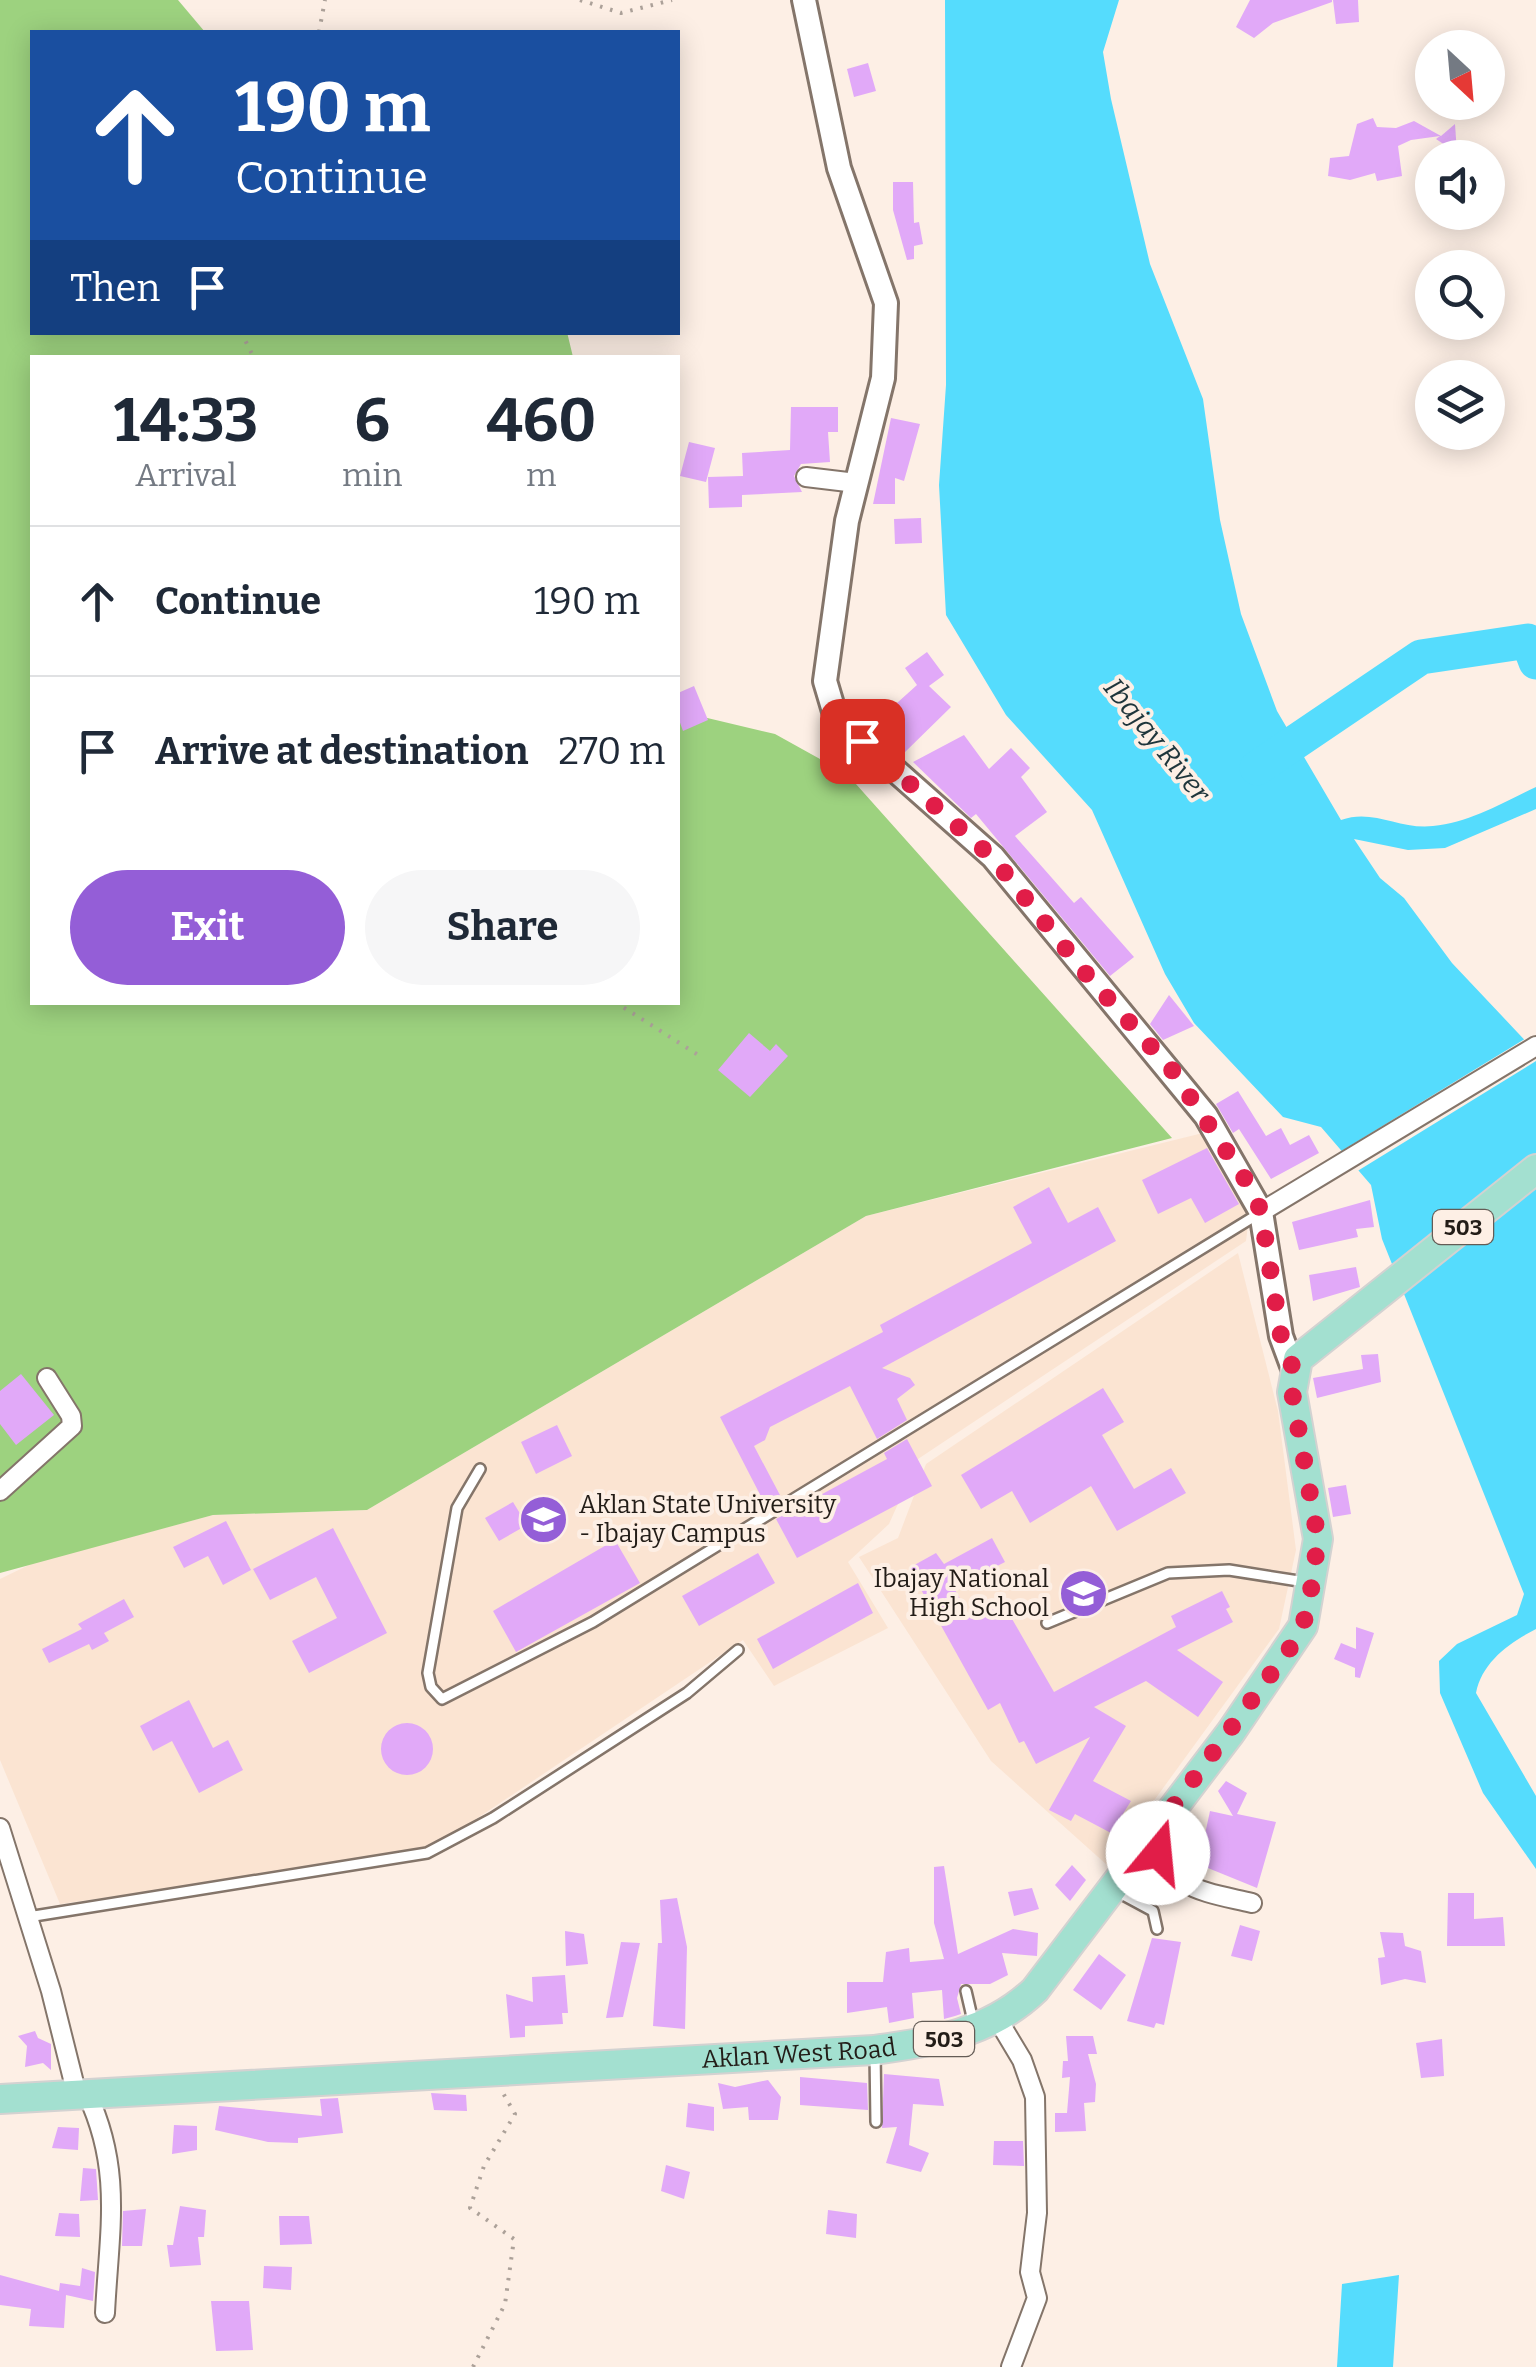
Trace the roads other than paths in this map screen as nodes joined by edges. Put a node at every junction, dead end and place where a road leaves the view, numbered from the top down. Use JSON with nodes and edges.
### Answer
{"nodes":[{"id":1,"x":804,"y":0,"type":"edge"},
{"id":2,"x":806,"y":477,"type":"dead end"},
{"id":3,"x":856,"y":483,"type":"junction"},
{"id":4,"x":1536,"y":1046,"type":"edge"},
{"id":5,"x":1536,"y":1169,"type":"edge"},
{"id":6,"x":1261,"y":1212,"type":"junction"},
{"id":7,"x":1294,"y":1371,"type":"junction"},
{"id":8,"x":47,"y":1378,"type":"dead end"},
{"id":9,"x":480,"y":1470,"type":"dead end"},
{"id":10,"x":0,"y":1491,"type":"edge"},
{"id":11,"x":1312,"y":1583,"type":"junction"},
{"id":12,"x":1046,"y":1623,"type":"dead end"},
{"id":13,"x":738,"y":1650,"type":"dead end"},
{"id":14,"x":0,"y":1828,"type":"edge"},
{"id":15,"x":1153,"y":1834,"type":"junction"},
{"id":16,"x":1112,"y":1889,"type":"junction"},
{"id":17,"x":1252,"y":1903,"type":"dead end"},
{"id":18,"x":28,"y":1917,"type":"junction"},
{"id":19,"x":1157,"y":1929,"type":"dead end"},
{"id":20,"x":966,"y":1991,"type":"dead end"},
{"id":21,"x":986,"y":2024,"type":"junction"},
{"id":22,"x":874,"y":2050,"type":"junction"},
{"id":23,"x":82,"y":2094,"type":"junction"},
{"id":24,"x":0,"y":2099,"type":"edge"},
{"id":25,"x":876,"y":2122,"type":"dead end"},
{"id":26,"x":105,"y":2313,"type":"dead end"},
{"id":27,"x":1011,"y":2367,"type":"edge"}],
"edges":[{"from":1,"to":3,"type":"street"},
{"from":2,"to":3,"type":"street"},
{"from":3,"to":6,"type":"street"},
{"from":4,"to":6,"type":"street"},
{"from":5,"to":7,"type":"main road","number":"503"},
{"from":6,"to":7,"type":"street"},
{"from":6,"to":9,"type":"lane"},
{"from":7,"to":11,"type":"main road","name":"Aklan West Road","number":"503"},
{"from":8,"to":10,"type":"street"},
{"from":11,"to":12,"type":"lane"},
{"from":11,"to":15,"type":"main road","name":"Aklan West Road","number":"503"},
{"from":13,"to":18,"type":"lane"},
{"from":14,"to":18,"type":"street"},
{"from":15,"to":16,"type":"main road","name":"Aklan West Road","number":"503"},
{"from":15,"to":17,"type":"street"},
{"from":16,"to":19,"type":"lane"},
{"from":16,"to":21,"type":"main road","name":"Aklan West Road","number":"503"},
{"from":18,"to":23,"type":"street"},
{"from":20,"to":21,"type":"lane"},
{"from":21,"to":22,"type":"main road","name":"Aklan West Road","number":"503"},
{"from":21,"to":27,"type":"street"},
{"from":22,"to":23,"type":"main road","name":"Aklan West Road","number":"503"},
{"from":22,"to":25,"type":"lane"},
{"from":23,"to":24,"type":"main road","name":"Aklan West Road","number":"503"},
{"from":23,"to":26,"type":"street"}]}
